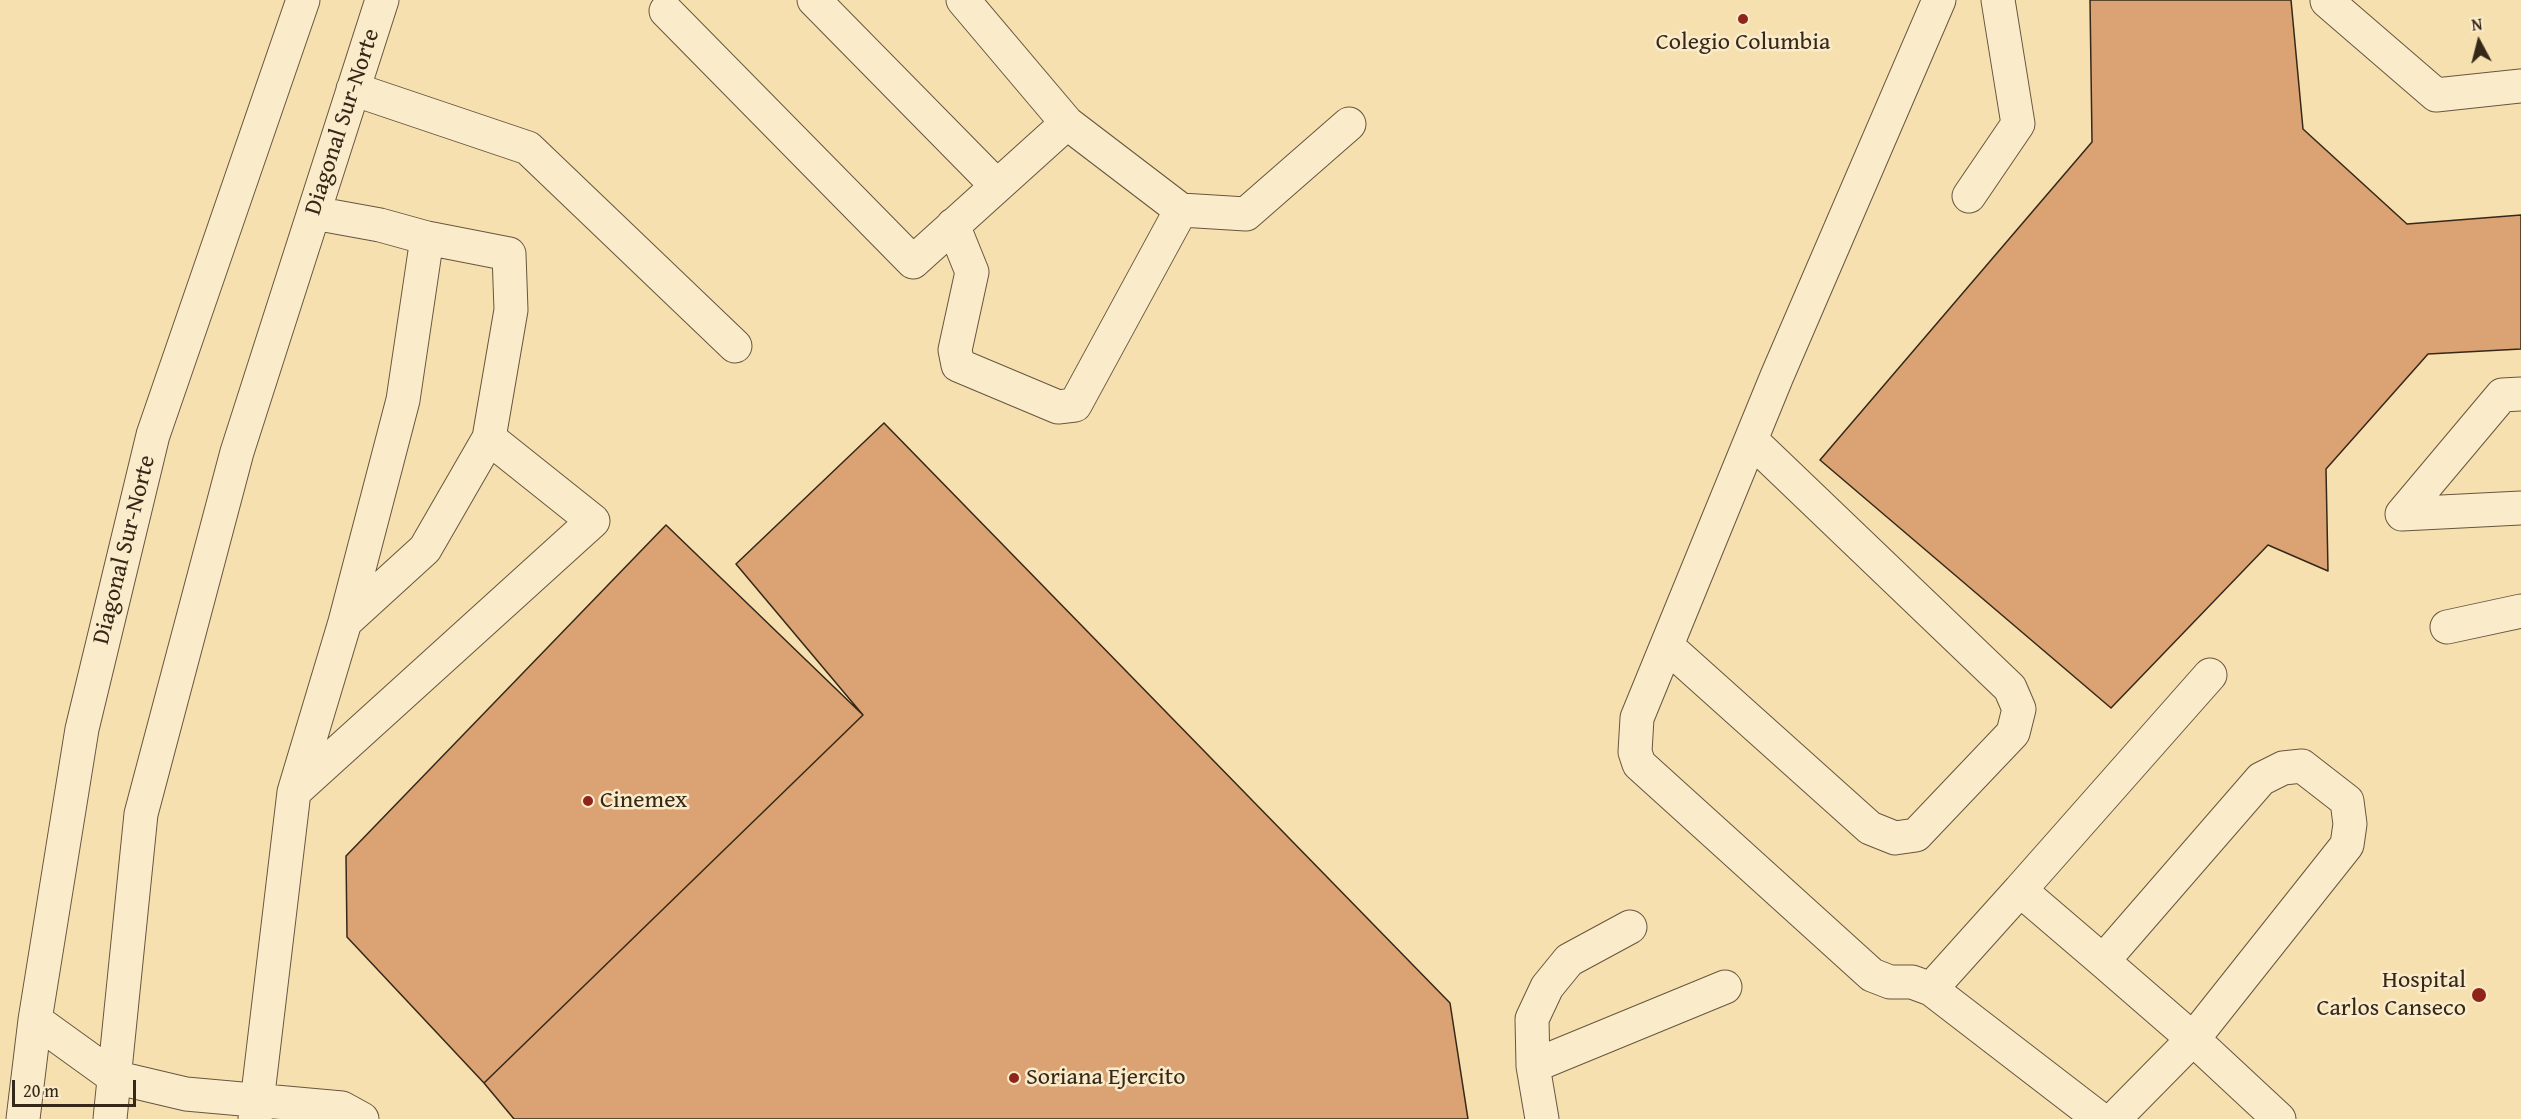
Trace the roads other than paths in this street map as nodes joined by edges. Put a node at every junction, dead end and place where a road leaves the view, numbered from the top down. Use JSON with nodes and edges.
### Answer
{"nodes":[{"id":1,"x":303,"y":0,"type":"edge"},
{"id":2,"x":382,"y":0,"type":"edge"},
{"id":3,"x":814,"y":0,"type":"edge"},
{"id":4,"x":963,"y":0,"type":"edge"},
{"id":5,"x":1939,"y":0,"type":"edge"},
{"id":6,"x":1998,"y":0,"type":"edge"},
{"id":7,"x":2327,"y":2,"type":"dead end"},
{"id":8,"x":666,"y":11,"type":"dead end"},
{"id":9,"x":2521,"y":86,"type":"edge"},
{"id":10,"x":353,"y":89,"type":"junction"},
{"id":11,"x":1067,"y":123,"type":"junction"},
{"id":12,"x":1349,"y":124,"type":"dead end"},
{"id":13,"x":997,"y":186,"type":"junction"},
{"id":14,"x":1969,"y":196,"type":"dead end"},
{"id":15,"x":1180,"y":210,"type":"junction"},
{"id":16,"x":314,"y":213,"type":"junction"},
{"id":17,"x":954,"y":225,"type":"junction"},
{"id":18,"x":427,"y":238,"type":"junction"},
{"id":19,"x":735,"y":346,"type":"dead end"},
{"id":20,"x":2521,"y":394,"type":"edge"},
{"id":21,"x":489,"y":438,"type":"junction"},
{"id":22,"x":1751,"y":440,"type":"junction"},
{"id":23,"x":2521,"y":508,"type":"edge"},
{"id":24,"x":2521,"y":611,"type":"edge"},
{"id":25,"x":345,"y":622,"type":"junction"},
{"id":26,"x":2447,"y":627,"type":"dead end"},
{"id":27,"x":1667,"y":646,"type":"junction"},
{"id":28,"x":2210,"y":675,"type":"dead end"},
{"id":29,"x":294,"y":792,"type":"junction"},
{"id":30,"x":2020,"y":890,"type":"junction"},
{"id":31,"x":1630,"y":927,"type":"dead end"},
{"id":32,"x":2103,"y":961,"type":"junction"},
{"id":33,"x":1725,"y":987,"type":"dead end"},
{"id":34,"x":1930,"y":989,"type":"junction"},
{"id":35,"x":35,"y":1020,"type":"junction"},
{"id":36,"x":2193,"y":1039,"type":"junction"},
{"id":37,"x":1533,"y":1066,"type":"junction"},
{"id":38,"x":114,"y":1077,"type":"junction"},
{"id":39,"x":255,"y":1110,"type":"edge"},
{"id":40,"x":23,"y":1119,"type":"edge"},
{"id":41,"x":110,"y":1119,"type":"edge"},
{"id":42,"x":362,"y":1119,"type":"edge"},
{"id":43,"x":1542,"y":1119,"type":"edge"},
{"id":44,"x":2100,"y":1119,"type":"edge"},
{"id":45,"x":2114,"y":1119,"type":"edge"},
{"id":46,"x":2279,"y":1119,"type":"edge"}],
"edges":[{"from":1,"to":35,"type":"street","name":"Diagonal Sur-Norte"},
{"from":2,"to":10,"type":"street","name":"Diagonal Sur-Norte"},
{"from":3,"to":13,"type":"street"},
{"from":4,"to":11,"type":"street"},
{"from":5,"to":22,"type":"street"},
{"from":6,"to":14,"type":"street"},
{"from":7,"to":9,"type":"street"},
{"from":8,"to":17,"type":"street"},
{"from":10,"to":16,"type":"street","name":"Diagonal Sur-Norte"},
{"from":10,"to":19,"type":"street"},
{"from":11,"to":13,"type":"street"},
{"from":11,"to":15,"type":"street"},
{"from":12,"to":15,"type":"street"},
{"from":13,"to":17,"type":"street"},
{"from":15,"to":17,"type":"street"},
{"from":16,"to":18,"type":"street"},
{"from":16,"to":38,"type":"street","name":"Diagonal Sur-Norte"},
{"from":18,"to":21,"type":"street"},
{"from":18,"to":25,"type":"street"},
{"from":20,"to":23,"type":"street"},
{"from":21,"to":25,"type":"street"},
{"from":21,"to":29,"type":"street"},
{"from":22,"to":27,"type":"street"},
{"from":22,"to":27,"type":"street"},
{"from":24,"to":26,"type":"street"},
{"from":25,"to":29,"type":"street"},
{"from":27,"to":34,"type":"street"},
{"from":28,"to":30,"type":"street"},
{"from":29,"to":39,"type":"street"},
{"from":30,"to":32,"type":"street"},
{"from":30,"to":34,"type":"street"},
{"from":31,"to":37,"type":"street"},
{"from":32,"to":36,"type":"street"},
{"from":32,"to":36,"type":"street"},
{"from":33,"to":37,"type":"street"},
{"from":34,"to":44,"type":"street"},
{"from":35,"to":38,"type":"street"},
{"from":35,"to":40,"type":"street","name":"Diagonal Sur-Norte"},
{"from":36,"to":45,"type":"street"},
{"from":36,"to":46,"type":"street"},
{"from":37,"to":43,"type":"street"},
{"from":38,"to":39,"type":"street"},
{"from":38,"to":41,"type":"street","name":"Diagonal Sur-Norte"},
{"from":39,"to":42,"type":"street"}]}
